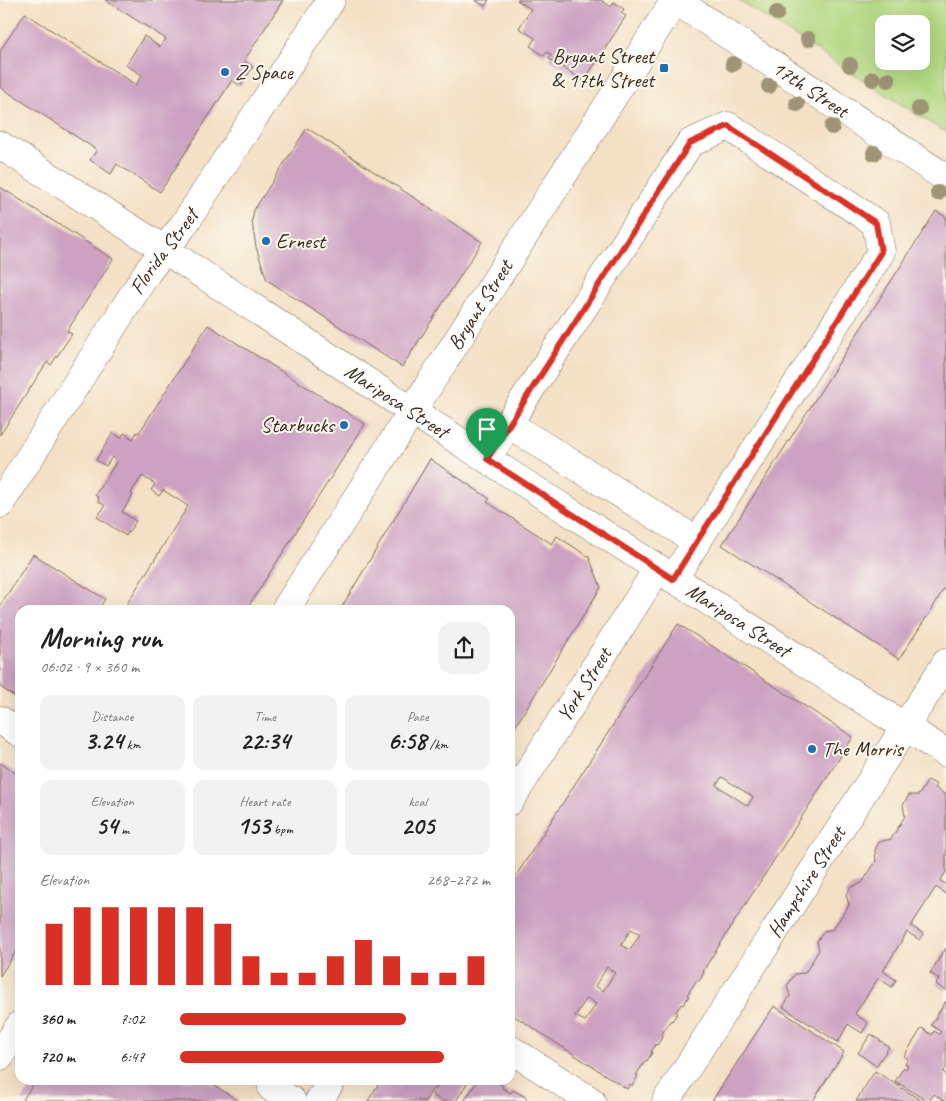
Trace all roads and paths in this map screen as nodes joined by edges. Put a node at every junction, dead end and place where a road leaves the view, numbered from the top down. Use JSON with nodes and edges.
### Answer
{"nodes":[{"id":1,"x":331,"y":0,"type":"edge"},
{"id":2,"x":675,"y":0,"type":"edge"},
{"id":3,"x":0,"y":145,"type":"edge"},
{"id":4,"x":946,"y":178,"type":"edge"},
{"id":5,"x":165,"y":250,"type":"junction"},
{"id":6,"x":412,"y":412,"type":"junction"},
{"id":7,"x":508,"y":424,"type":"junction"},
{"id":8,"x":487,"y":459,"type":"junction"},
{"id":9,"x":0,"y":504,"type":"edge"},
{"id":10,"x":697,"y":541,"type":"junction"},
{"id":11,"x":666,"y":574,"type":"junction"},
{"id":12,"x":288,"y":605,"type":"edge"},
{"id":13,"x":946,"y":663,"type":"edge"},
{"id":14,"x":0,"y":720,"type":"edge"},
{"id":15,"x":905,"y":727,"type":"junction"},
{"id":16,"x":15,"y":730,"type":"edge"},
{"id":17,"x":946,"y":753,"type":"edge"},
{"id":18,"x":515,"y":794,"type":"edge"},
{"id":19,"x":15,"y":1033,"type":"edge"},
{"id":20,"x":515,"y":1052,"type":"edge"},
{"id":21,"x":0,"y":1056,"type":"edge"},
{"id":22,"x":329,"y":1085,"type":"edge"},
{"id":23,"x":319,"y":1101,"type":"edge"},
{"id":24,"x":592,"y":1101,"type":"edge"},
{"id":25,"x":666,"y":1101,"type":"edge"}],
"edges":[{"from":1,"to":5,"type":"street","name":"Florida Street"},
{"from":2,"to":4,"type":"street","name":"17th Street"},
{"from":2,"to":6,"type":"street","name":"Bryant Street"},
{"from":3,"to":5,"type":"street","name":"Mariposa Street"},
{"from":5,"to":6,"type":"street","name":"Mariposa Street"},
{"from":5,"to":9,"type":"street","name":"Florida Street"},
{"from":6,"to":8,"type":"street","name":"Mariposa Street"},
{"from":6,"to":12,"type":"street","name":"Bryant Street"},
{"from":7,"to":8,"type":"street"},
{"from":7,"to":10,"type":"street"},
{"from":7,"to":10,"type":"street","name":"York Street"},
{"from":8,"to":11,"type":"street","name":"Mariposa Street"},
{"from":10,"to":11,"type":"street","name":"York Street"},
{"from":11,"to":15,"type":"street","name":"Mariposa Street"},
{"from":11,"to":18,"type":"street","name":"York Street"},
{"from":13,"to":15,"type":"street","name":"Hampshire Street"},
{"from":14,"to":16,"type":"street"},
{"from":15,"to":17,"type":"street","name":"Mariposa Street"},
{"from":15,"to":25,"type":"street","name":"Hampshire Street"},
{"from":19,"to":21,"type":"street"},
{"from":20,"to":24,"type":"street"},
{"from":22,"to":23,"type":"street"}]}
